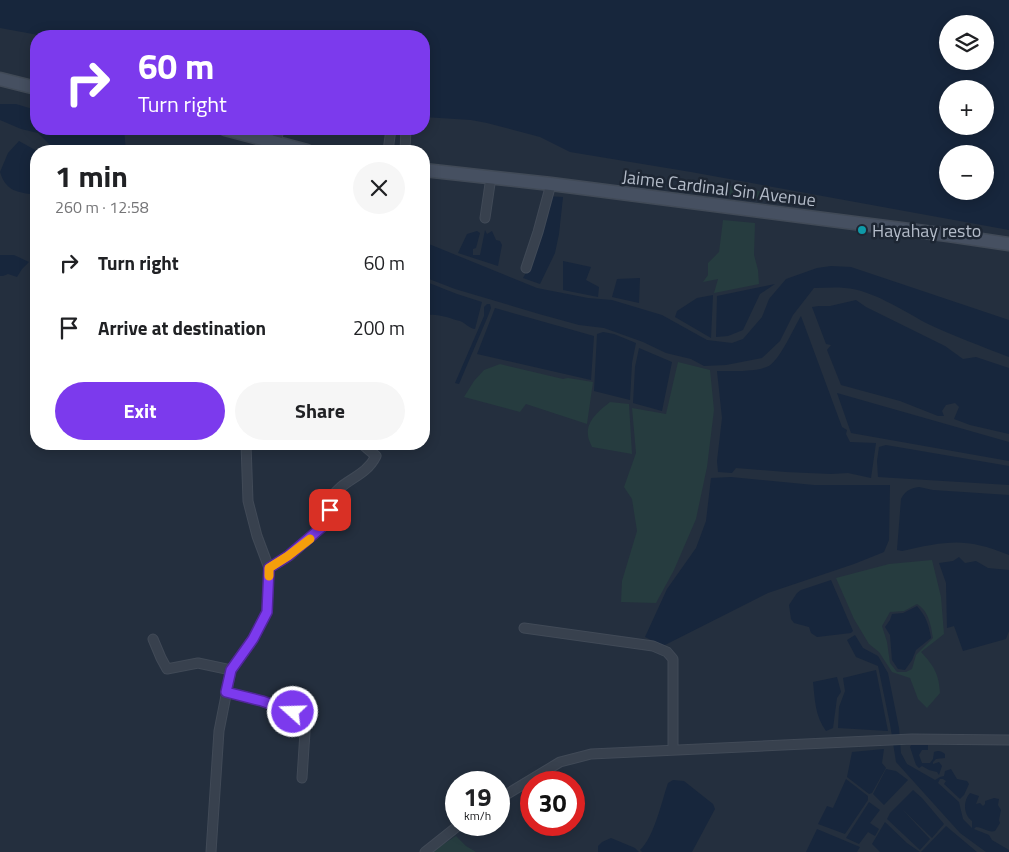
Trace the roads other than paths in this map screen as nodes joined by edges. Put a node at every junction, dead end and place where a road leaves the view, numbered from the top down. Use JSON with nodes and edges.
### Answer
{"nodes":[{"id":1,"x":0,"y":79,"type":"edge"},
{"id":2,"x":30,"y":86,"type":"edge"},
{"id":3,"x":244,"y":135,"type":"edge"},
{"id":4,"x":276,"y":145,"type":"edge"},
{"id":5,"x":430,"y":171,"type":"edge"},
{"id":6,"x":491,"y":177,"type":"junction"},
{"id":7,"x":551,"y":184,"type":"junction"},
{"id":8,"x":485,"y":218,"type":"dead end"},
{"id":9,"x":1009,"y":244,"type":"edge"},
{"id":10,"x":526,"y":268,"type":"dead end"},
{"id":11,"x":246,"y":450,"type":"edge"},
{"id":12,"x":369,"y":450,"type":"edge"},
{"id":13,"x":269,"y":568,"type":"junction"},
{"id":14,"x":524,"y":628,"type":"dead end"},
{"id":15,"x":153,"y":639,"type":"dead end"},
{"id":16,"x":231,"y":670,"type":"junction"},
{"id":17,"x":226,"y":692,"type":"junction"},
{"id":18,"x":1009,"y":740,"type":"edge"},
{"id":19,"x":673,"y":750,"type":"junction"},
{"id":20,"x":302,"y":778,"type":"dead end"},
{"id":21,"x":510,"y":792,"type":"edge"},
{"id":22,"x":446,"y":836,"type":"edge"},
{"id":23,"x":211,"y":852,"type":"edge"},
{"id":24,"x":425,"y":852,"type":"edge"}],
"edges":[{"from":1,"to":2,"type":"main road"},
{"from":3,"to":4,"type":"main road"},
{"from":5,"to":6,"type":"main road","name":"Jaime Cardinal Sin Avenue"},
{"from":6,"to":7,"type":"main road","name":"Jaime Cardinal Sin Avenue"},
{"from":6,"to":8,"type":"street"},
{"from":7,"to":9,"type":"main road","name":"Jaime Cardinal Sin Avenue"},
{"from":7,"to":10,"type":"street"},
{"from":11,"to":13,"type":"street"},
{"from":12,"to":13,"type":"street"},
{"from":13,"to":16,"type":"street"},
{"from":14,"to":19,"type":"street"},
{"from":15,"to":16,"type":"street"},
{"from":16,"to":17,"type":"street"},
{"from":17,"to":20,"type":"street"},
{"from":17,"to":23,"type":"street"},
{"from":18,"to":19,"type":"street"},
{"from":19,"to":21,"type":"street"},
{"from":22,"to":24,"type":"street"}]}
